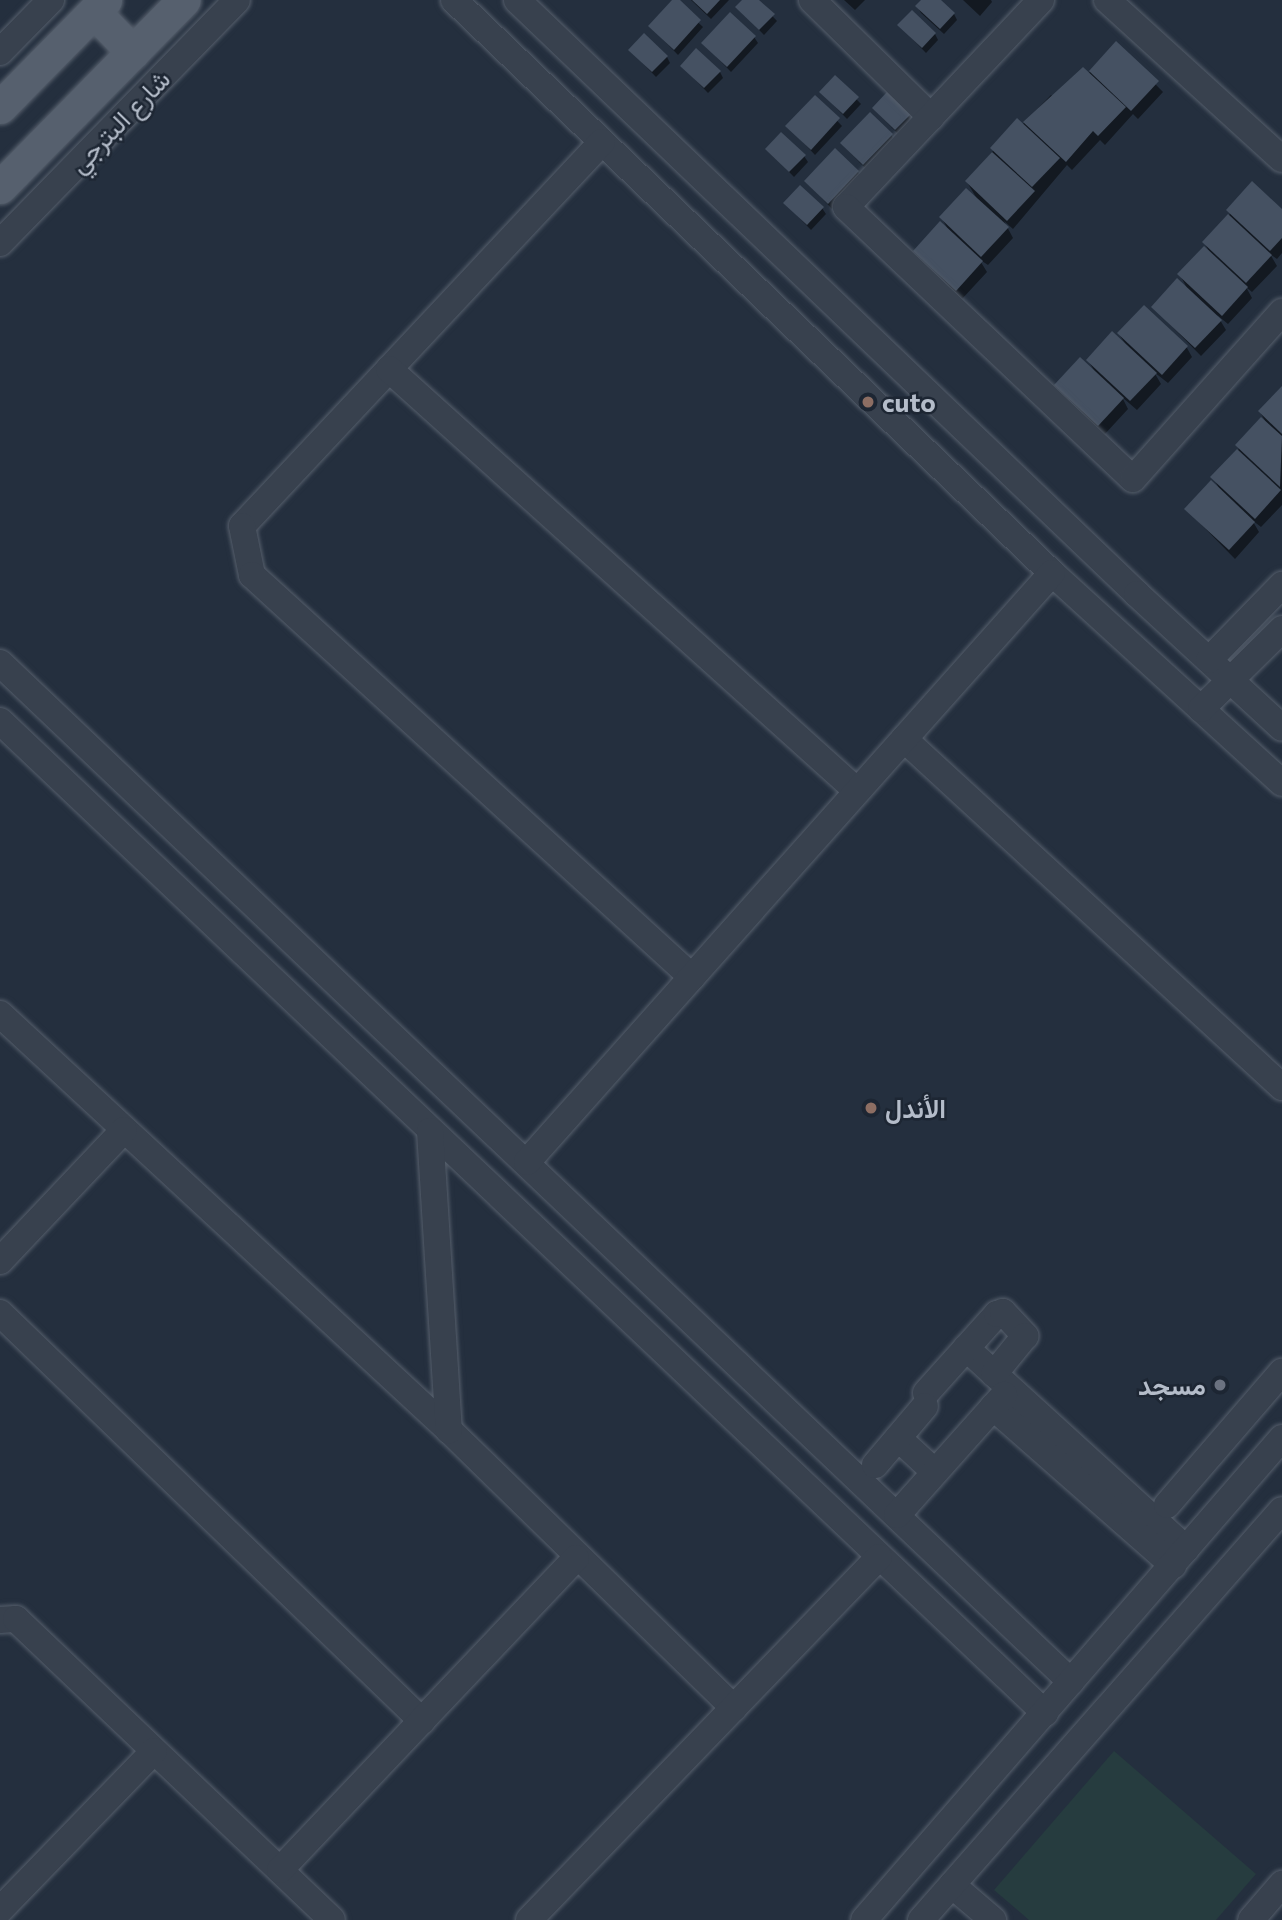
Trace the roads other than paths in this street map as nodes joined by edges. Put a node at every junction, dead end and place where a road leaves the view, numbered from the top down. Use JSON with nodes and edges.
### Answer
{"nodes":[{"id":1,"x":51,"y":0,"type":"edge"},
{"id":2,"x":184,"y":0,"type":"edge"},
{"id":3,"x":237,"y":0,"type":"edge"},
{"id":4,"x":454,"y":0,"type":"edge"},
{"id":5,"x":517,"y":0,"type":"edge"},
{"id":6,"x":812,"y":0,"type":"edge"},
{"id":7,"x":1041,"y":0,"type":"edge"},
{"id":8,"x":1107,"y":0,"type":"edge"},
{"id":9,"x":99,"y":6,"type":"edge"},
{"id":10,"x":0,"y":52,"type":"edge"},
{"id":11,"x":133,"y":52,"type":"junction"},
{"id":12,"x":0,"y":107,"type":"edge"},
{"id":13,"x":931,"y":117,"type":"junction"},
{"id":14,"x":602,"y":142,"type":"junction"},
{"id":15,"x":1282,"y":159,"type":"edge"},
{"id":16,"x":0,"y":187,"type":"edge"},
{"id":17,"x":0,"y":243,"type":"edge"},
{"id":18,"x":1282,"y":312,"type":"edge"},
{"id":19,"x":389,"y":369,"type":"junction"},
{"id":20,"x":1052,"y":573,"type":"junction"},
{"id":21,"x":1282,"y":585,"type":"edge"},
{"id":22,"x":1282,"y":628,"type":"edge"},
{"id":23,"x":1209,"y":660,"type":"junction"},
{"id":24,"x":0,"y":663,"type":"edge"},
{"id":25,"x":1230,"y":680,"type":"junction"},
{"id":26,"x":1201,"y":709,"type":"junction"},
{"id":27,"x":0,"y":721,"type":"edge"},
{"id":28,"x":1282,"y":727,"type":"edge"},
{"id":29,"x":904,"y":739,"type":"junction"},
{"id":30,"x":1282,"y":783,"type":"edge"},
{"id":31,"x":857,"y":792,"type":"junction"},
{"id":32,"x":692,"y":977,"type":"junction"},
{"id":33,"x":0,"y":1014,"type":"edge"},
{"id":34,"x":1282,"y":1087,"type":"edge"},
{"id":35,"x":124,"y":1130,"type":"junction"},
{"id":36,"x":430,"y":1131,"type":"junction"},
{"id":37,"x":527,"y":1161,"type":"junction"},
{"id":38,"x":0,"y":1261,"type":"edge"},
{"id":39,"x":0,"y":1313,"type":"edge"},
{"id":40,"x":965,"y":1348,"type":"junction"},
{"id":41,"x":1282,"y":1372,"type":"edge"},
{"id":42,"x":999,"y":1390,"type":"junction"},
{"id":43,"x":1244,"y":1415,"type":"junction"},
{"id":44,"x":449,"y":1430,"type":"junction"},
{"id":45,"x":898,"y":1438,"type":"junction"},
{"id":46,"x":1280,"y":1441,"type":"edge"},
{"id":47,"x":875,"y":1465,"type":"dead end"},
{"id":48,"x":935,"y":1472,"type":"junction"},
{"id":49,"x":1167,"y":1505,"type":"dead end"},
{"id":50,"x":1282,"y":1510,"type":"edge"},
{"id":51,"x":897,"y":1515,"type":"junction"},
{"id":52,"x":879,"y":1557,"type":"junction"},
{"id":53,"x":1179,"y":1557,"type":"junction"},
{"id":54,"x":576,"y":1558,"type":"junction"},
{"id":55,"x":0,"y":1620,"type":"edge"},
{"id":56,"x":1071,"y":1682,"type":"junction"},
{"id":57,"x":734,"y":1708,"type":"junction"},
{"id":58,"x":1045,"y":1713,"type":"junction"},
{"id":59,"x":422,"y":1721,"type":"junction"},
{"id":60,"x":154,"y":1751,"type":"junction"},
{"id":61,"x":280,"y":1870,"type":"junction"},
{"id":62,"x":1282,"y":1884,"type":"edge"},
{"id":63,"x":952,"y":1885,"type":"junction"},
{"id":64,"x":0,"y":1909,"type":"edge"},
{"id":65,"x":332,"y":1920,"type":"edge"},
{"id":66,"x":529,"y":1920,"type":"edge"},
{"id":67,"x":864,"y":1920,"type":"edge"},
{"id":68,"x":921,"y":1920,"type":"edge"},
{"id":69,"x":993,"y":1920,"type":"edge"},
{"id":70,"x":1251,"y":1920,"type":"edge"}],
"edges":[{"from":1,"to":10,"type":"street"},
{"from":2,"to":11,"type":"main road","name":"شارع البترجي"},
{"from":3,"to":17,"type":"street","name":"شارع البترجي"},
{"from":4,"to":14,"type":"street"},
{"from":5,"to":23,"type":"street"},
{"from":6,"to":13,"type":"street"},
{"from":7,"to":13,"type":"street"},
{"from":8,"to":15,"type":"street"},
{"from":9,"to":11,"type":"main road"},
{"from":9,"to":12,"type":"main road"},
{"from":11,"to":16,"type":"main road","name":"شارع البترجي"},
{"from":13,"to":18,"type":"street"},
{"from":14,"to":19,"type":"street"},
{"from":14,"to":20,"type":"street"},
{"from":19,"to":31,"type":"street"},
{"from":19,"to":32,"type":"street"},
{"from":20,"to":26,"type":"street"},
{"from":20,"to":29,"type":"street"},
{"from":21,"to":23,"type":"street"},
{"from":22,"to":25,"type":"street"},
{"from":23,"to":25,"type":"street"},
{"from":24,"to":37,"type":"street"},
{"from":25,"to":26,"type":"street"},
{"from":25,"to":28,"type":"street"},
{"from":26,"to":30,"type":"street"},
{"from":27,"to":36,"type":"street"},
{"from":29,"to":31,"type":"street"},
{"from":29,"to":34,"type":"street"},
{"from":31,"to":32,"type":"street"},
{"from":32,"to":37,"type":"street"},
{"from":33,"to":35,"type":"street"},
{"from":35,"to":38,"type":"street"},
{"from":35,"to":44,"type":"street"},
{"from":36,"to":44,"type":"street"},
{"from":36,"to":52,"type":"street"},
{"from":37,"to":51,"type":"street"},
{"from":39,"to":59,"type":"street"},
{"from":40,"to":42,"type":"street"},
{"from":40,"to":42,"type":"street"},
{"from":40,"to":45,"type":"street"},
{"from":41,"to":43,"type":"street"},
{"from":42,"to":48,"type":"street"},
{"from":42,"to":53,"type":"street"},
{"from":43,"to":46,"type":"street"},
{"from":43,"to":49,"type":"street"},
{"from":44,"to":54,"type":"street"},
{"from":45,"to":47,"type":"street"},
{"from":45,"to":48,"type":"street"},
{"from":46,"to":53,"type":"street"},
{"from":48,"to":51,"type":"street"},
{"from":50,"to":63,"type":"street"},
{"from":51,"to":56,"type":"street"},
{"from":52,"to":57,"type":"street"},
{"from":52,"to":58,"type":"street"},
{"from":53,"to":56,"type":"street"},
{"from":54,"to":57,"type":"street"},
{"from":54,"to":59,"type":"street"},
{"from":55,"to":60,"type":"street"},
{"from":56,"to":58,"type":"street"},
{"from":57,"to":66,"type":"street"},
{"from":58,"to":67,"type":"street"},
{"from":59,"to":61,"type":"street"},
{"from":60,"to":61,"type":"street"},
{"from":60,"to":64,"type":"street"},
{"from":61,"to":65,"type":"street"},
{"from":62,"to":70,"type":"street"},
{"from":63,"to":68,"type":"street"},
{"from":63,"to":69,"type":"street"}]}
